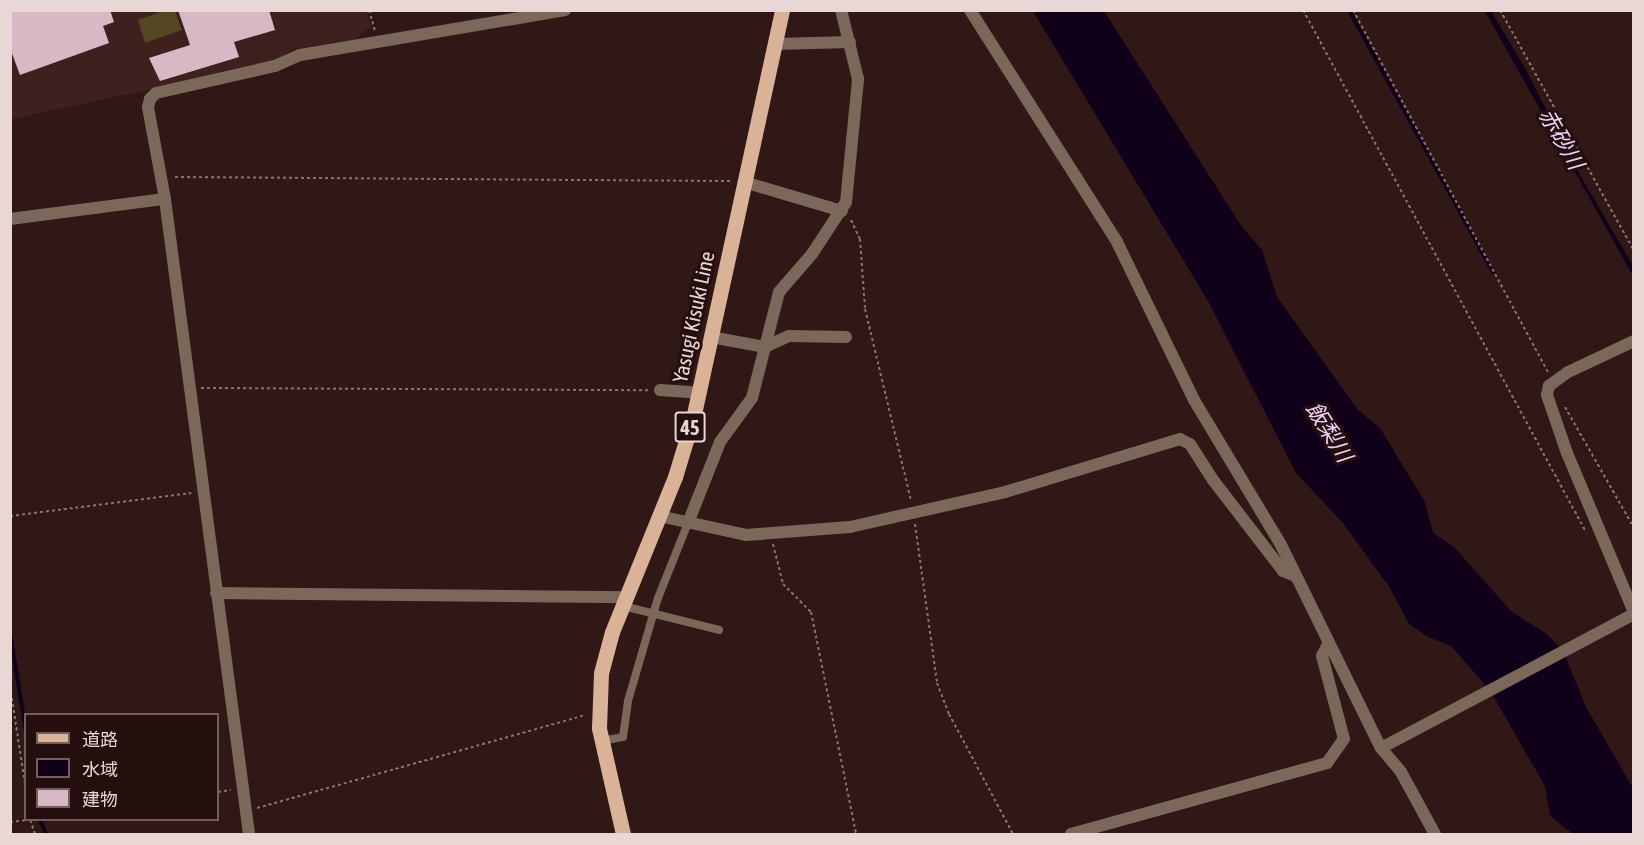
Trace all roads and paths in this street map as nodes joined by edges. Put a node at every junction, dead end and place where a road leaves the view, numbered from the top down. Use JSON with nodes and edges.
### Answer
{"nodes":[{"id":1,"x":369,"y":10,"type":"edge"},
{"id":2,"x":565,"y":10,"type":"edge"},
{"id":3,"x":782,"y":10,"type":"edge"},
{"id":4,"x":841,"y":10,"type":"edge"},
{"id":5,"x":970,"y":10,"type":"edge"},
{"id":6,"x":1303,"y":10,"type":"edge"},
{"id":7,"x":1353,"y":10,"type":"edge"},
{"id":8,"x":1500,"y":10,"type":"edge"},
{"id":9,"x":377,"y":42,"type":"junction"},
{"id":10,"x":850,"y":42,"type":"junction"},
{"id":11,"x":776,"y":44,"type":"junction"},
{"id":12,"x":160,"y":177,"type":"junction"},
{"id":13,"x":744,"y":182,"type":"junction"},
{"id":14,"x":165,"y":199,"type":"junction"},
{"id":15,"x":842,"y":211,"type":"junction"},
{"id":16,"x":10,"y":219,"type":"edge"},
{"id":17,"x":1634,"y":251,"type":"edge"},
{"id":18,"x":711,"y":337,"type":"junction"},
{"id":19,"x":846,"y":337,"type":"dead end"},
{"id":20,"x":1634,"y":341,"type":"edge"},
{"id":21,"x":765,"y":347,"type":"junction"},
{"id":22,"x":1554,"y":382,"type":"junction"},
{"id":23,"x":204,"y":388,"type":"dead end"},
{"id":24,"x":660,"y":390,"type":"joint"},
{"id":25,"x":699,"y":393,"type":"junction"},
{"id":26,"x":1564,"y":404,"type":"dead end"},
{"id":27,"x":204,"y":492,"type":"junction"},
{"id":28,"x":913,"y":513,"type":"junction"},
{"id":29,"x":10,"y":516,"type":"edge"},
{"id":30,"x":659,"y":516,"type":"junction"},
{"id":31,"x":688,"y":523,"type":"junction"},
{"id":32,"x":1634,"y":528,"type":"edge"},
{"id":33,"x":770,"y":536,"type":"junction"},
{"id":34,"x":1588,"y":536,"type":"dead end"},
{"id":35,"x":1294,"y":576,"type":"junction"},
{"id":36,"x":216,"y":593,"type":"junction"},
{"id":37,"x":625,"y":601,"type":"junction"},
{"id":38,"x":654,"y":613,"type":"junction"},
{"id":39,"x":1631,"y":615,"type":"edge"},
{"id":40,"x":719,"y":630,"type":"dead end"},
{"id":41,"x":1328,"y":644,"type":"junction"},
{"id":42,"x":10,"y":686,"type":"edge"},
{"id":43,"x":598,"y":712,"type":"junction"},
{"id":44,"x":601,"y":741,"type":"junction"},
{"id":45,"x":1386,"y":744,"type":"junction"},
{"id":46,"x":24,"y":778,"type":"edge"},
{"id":47,"x":256,"y":808,"type":"dead end"},
{"id":48,"x":249,"y":834,"type":"edge"},
{"id":49,"x":623,"y":834,"type":"edge"},
{"id":50,"x":856,"y":834,"type":"edge"},
{"id":51,"x":1013,"y":834,"type":"edge"},
{"id":52,"x":1071,"y":834,"type":"edge"},
{"id":53,"x":1435,"y":834,"type":"edge"}],
"edges":[{"from":1,"to":9,"type":"path"},
{"from":2,"to":9,"type":"street"},
{"from":3,"to":11,"type":"main road","name":"Yasugi Kisuki Line","number":"45"},
{"from":4,"to":10,"type":"street"},
{"from":5,"to":35,"type":"street"},
{"from":6,"to":34,"type":"path"},
{"from":7,"to":22,"type":"path"},
{"from":8,"to":17,"type":"path"},
{"from":9,"to":12,"type":"street"},
{"from":10,"to":11,"type":"street"},
{"from":10,"to":15,"type":"street"},
{"from":11,"to":13,"type":"main road","name":"Yasugi Kisuki Line","number":"45"},
{"from":12,"to":13,"type":"path"},
{"from":12,"to":14,"type":"street"},
{"from":13,"to":15,"type":"street"},
{"from":13,"to":18,"type":"main road","name":"Yasugi Kisuki Line","number":"45"},
{"from":14,"to":16,"type":"street"},
{"from":14,"to":27,"type":"street"},
{"from":15,"to":21,"type":"street"},
{"from":15,"to":28,"type":"path"},
{"from":18,"to":21,"type":"street"},
{"from":18,"to":25,"type":"main road","name":"Yasugi Kisuki Line","number":"45"},
{"from":19,"to":21,"type":"street"},
{"from":20,"to":22,"type":"street"},
{"from":21,"to":31,"type":"street"},
{"from":22,"to":39,"type":"street"},
{"from":23,"to":24,"type":"path"},
{"from":24,"to":25,"type":"street"},
{"from":25,"to":30,"type":"main road","name":"Yasugi Kisuki Line","number":"45"},
{"from":26,"to":32,"type":"path"},
{"from":27,"to":29,"type":"path"},
{"from":27,"to":36,"type":"street"},
{"from":28,"to":33,"type":"street"},
{"from":28,"to":35,"type":"street"},
{"from":28,"to":51,"type":"path"},
{"from":30,"to":31,"type":"street"},
{"from":30,"to":37,"type":"main road","name":"Yasugi Kisuki Line","number":"45"},
{"from":31,"to":33,"type":"street"},
{"from":31,"to":38,"type":"lane"},
{"from":33,"to":50,"type":"path"},
{"from":35,"to":41,"type":"street"},
{"from":36,"to":37,"type":"street"},
{"from":36,"to":48,"type":"street"},
{"from":37,"to":38,"type":"lane"},
{"from":37,"to":43,"type":"main road","name":"Yasugi Kisuki Line","number":"45"},
{"from":38,"to":40,"type":"lane"},
{"from":38,"to":44,"type":"lane"},
{"from":39,"to":45,"type":"street"},
{"from":41,"to":45,"type":"street"},
{"from":41,"to":52,"type":"street"},
{"from":42,"to":46,"type":"path"},
{"from":43,"to":44,"type":"main road","name":"Yasugi Kisuki Line","number":"45"},
{"from":43,"to":47,"type":"path"},
{"from":44,"to":49,"type":"main road","name":"Yasugi Kisuki Line","number":"45"},
{"from":45,"to":53,"type":"street"}]}
